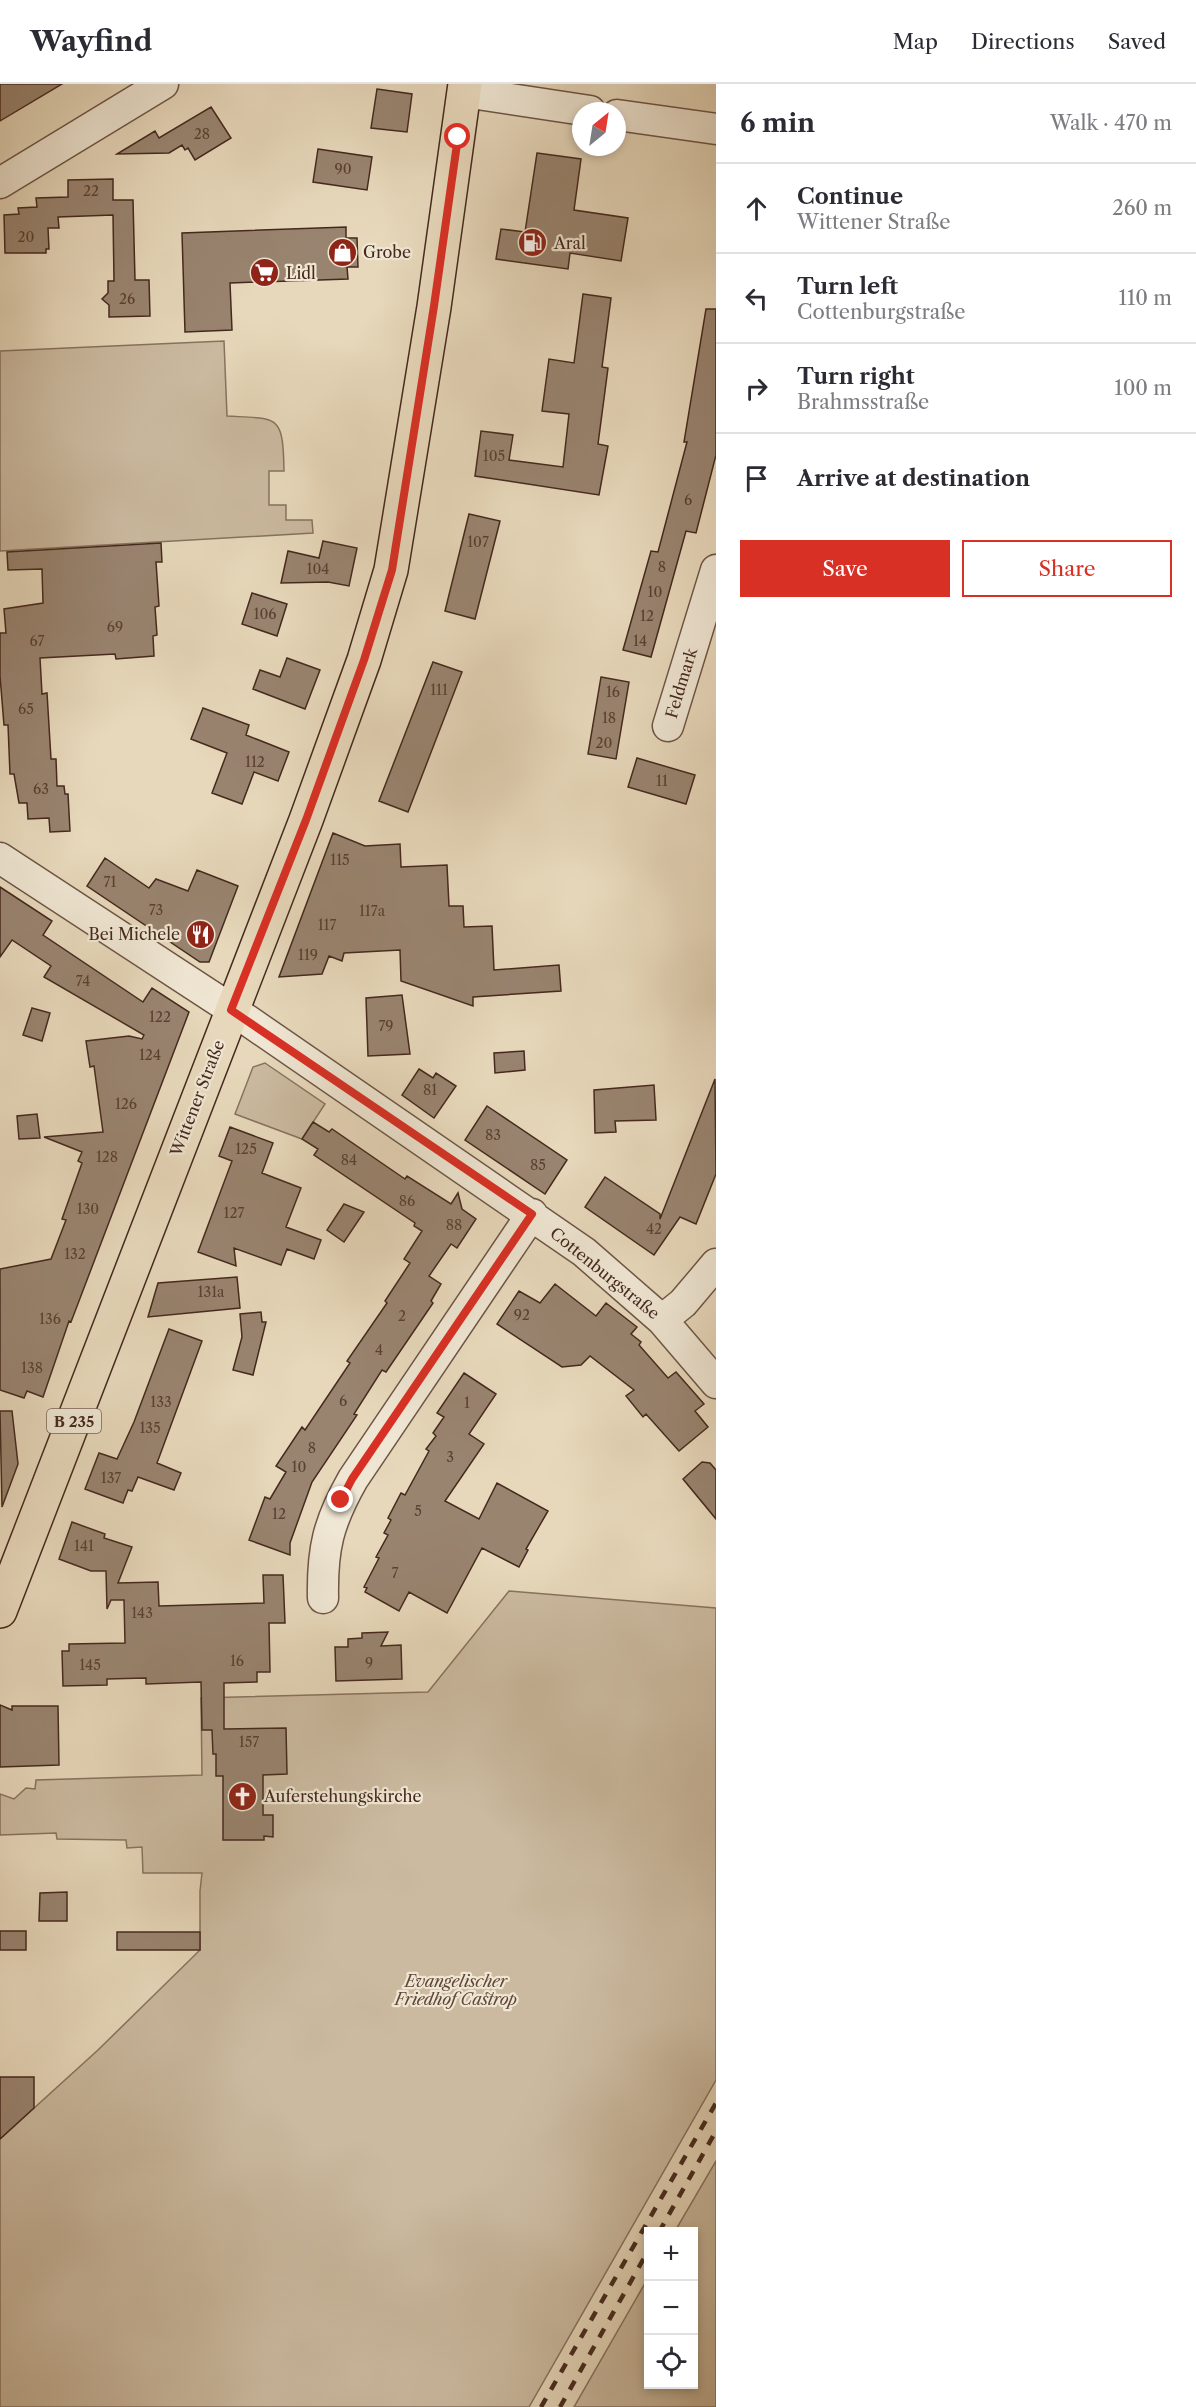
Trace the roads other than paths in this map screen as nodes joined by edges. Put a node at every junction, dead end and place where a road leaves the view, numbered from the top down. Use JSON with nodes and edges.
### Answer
{"nodes":[{"id":1,"x":163,"y":84,"type":"edge"},
{"id":2,"x":464,"y":88,"type":"edge"},
{"id":3,"x":572,"y":108,"type":"edge"},
{"id":4,"x":626,"y":116,"type":"edge"},
{"id":5,"x":716,"y":129,"type":"edge"},
{"id":6,"x":0,"y":183,"type":"edge"},
{"id":7,"x":716,"y":570,"type":"edge"},
{"id":8,"x":668,"y":726,"type":"dead end"},
{"id":9,"x":0,"y":858,"type":"edge"},
{"id":10,"x":231,"y":1010,"type":"junction"},
{"id":11,"x":532,"y":1214,"type":"junction"},
{"id":12,"x":716,"y":1264,"type":"edge"},
{"id":13,"x":662,"y":1320,"type":"junction"},
{"id":14,"x":716,"y":1383,"type":"edge"},
{"id":15,"x":323,"y":1598,"type":"dead end"},
{"id":16,"x":0,"y":1611,"type":"edge"}],
"edges":[{"from":1,"to":6,"type":"street"},
{"from":2,"to":3,"type":"street"},
{"from":2,"to":10,"type":"main road","name":"Wittener Straße","number":"B 235"},
{"from":4,"to":5,"type":"street"},
{"from":7,"to":8,"type":"street","name":"Feldmark"},
{"from":9,"to":10,"type":"street","name":"Cottenburgstraße"},
{"from":10,"to":11,"type":"street","name":"Cottenburgstraße"},
{"from":10,"to":16,"type":"main road","name":"Wittener Straße","number":"B 235"},
{"from":11,"to":13,"type":"street","name":"Cottenburgstraße"},
{"from":11,"to":15,"type":"street"},
{"from":12,"to":13,"type":"street"},
{"from":13,"to":14,"type":"street","name":"Cottenburgstraße"}]}
